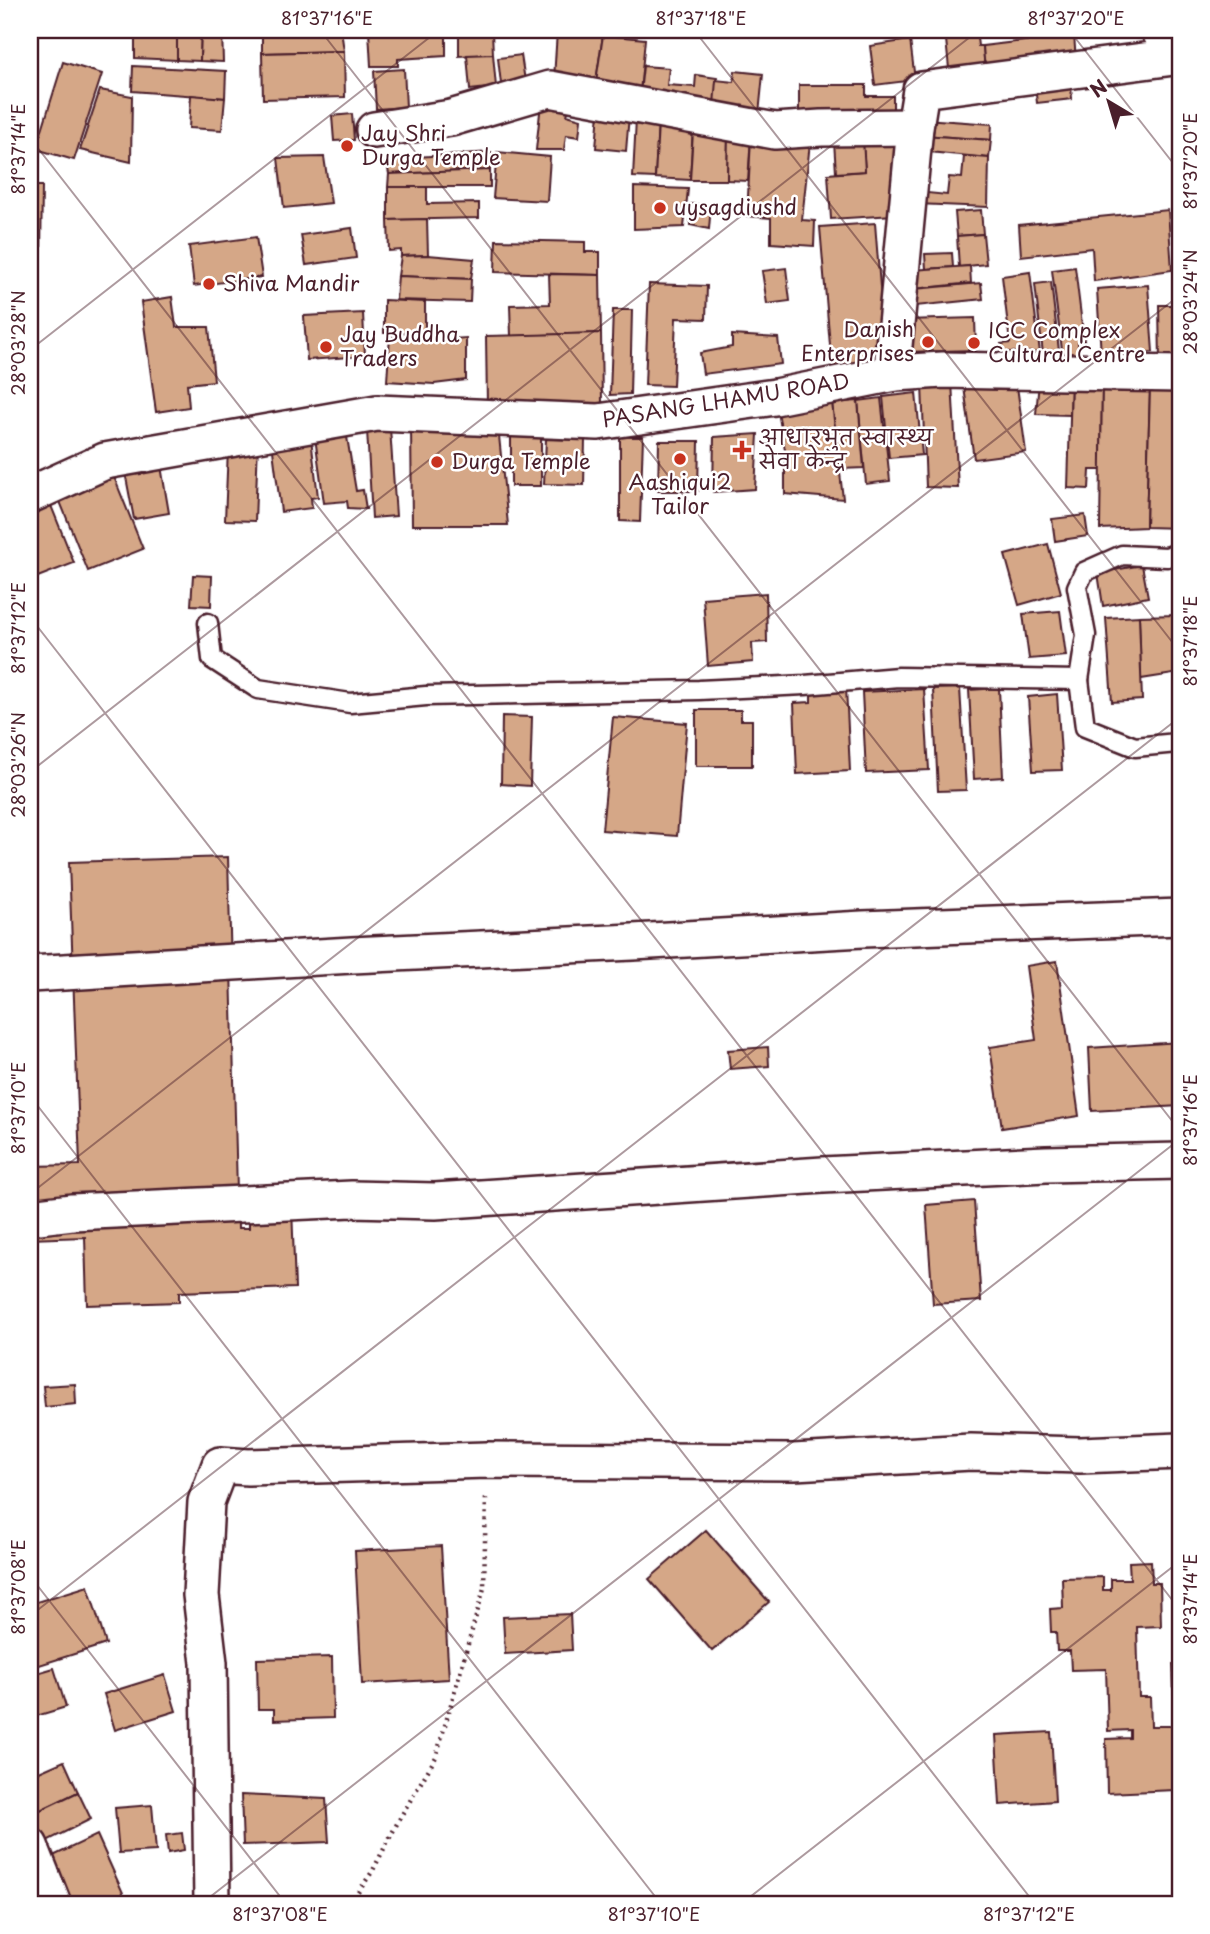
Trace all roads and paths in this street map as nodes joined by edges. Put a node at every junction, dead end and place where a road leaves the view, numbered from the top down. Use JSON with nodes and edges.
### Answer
{"nodes":[{"id":1,"x":1159,"y":30,"type":"edge"},
{"id":2,"x":915,"y":127,"type":"junction"},
{"id":3,"x":374,"y":130,"type":"dead end"},
{"id":4,"x":895,"y":373,"type":"junction"},
{"id":5,"x":1180,"y":374,"type":"edge"},
{"id":6,"x":30,"y":495,"type":"edge"},
{"id":7,"x":1180,"y":552,"type":"edge"},
{"id":8,"x":208,"y":623,"type":"dead end"},
{"id":9,"x":1079,"y":680,"type":"junction"},
{"id":10,"x":1177,"y":743,"type":"dead end"},
{"id":11,"x":1180,"y":916,"type":"edge"},
{"id":12,"x":30,"y":975,"type":"edge"},
{"id":13,"x":1180,"y":1161,"type":"edge"},
{"id":14,"x":30,"y":1217,"type":"edge"},
{"id":15,"x":1180,"y":1451,"type":"edge"},
{"id":16,"x":487,"y":1460,"type":"junction"},
{"id":17,"x":30,"y":1846,"type":"edge"},
{"id":18,"x":53,"y":1904,"type":"edge"},
{"id":19,"x":212,"y":1904,"type":"edge"},
{"id":20,"x":351,"y":1904,"type":"edge"}],
"edges":[{"from":1,"to":2,"type":"street"},
{"from":2,"to":3,"type":"street"},
{"from":2,"to":4,"type":"street"},
{"from":4,"to":5,"type":"street","name":"PASANG LHAMU ROAD"},
{"from":4,"to":6,"type":"street","name":"PASANG LHAMU ROAD"},
{"from":7,"to":9,"type":"lane"},
{"from":8,"to":9,"type":"lane"},
{"from":9,"to":10,"type":"lane"},
{"from":11,"to":12,"type":"street"},
{"from":13,"to":14,"type":"street"},
{"from":15,"to":16,"type":"street"},
{"from":16,"to":19,"type":"street"},
{"from":16,"to":20,"type":"path"},
{"from":17,"to":18,"type":"street"}]}
